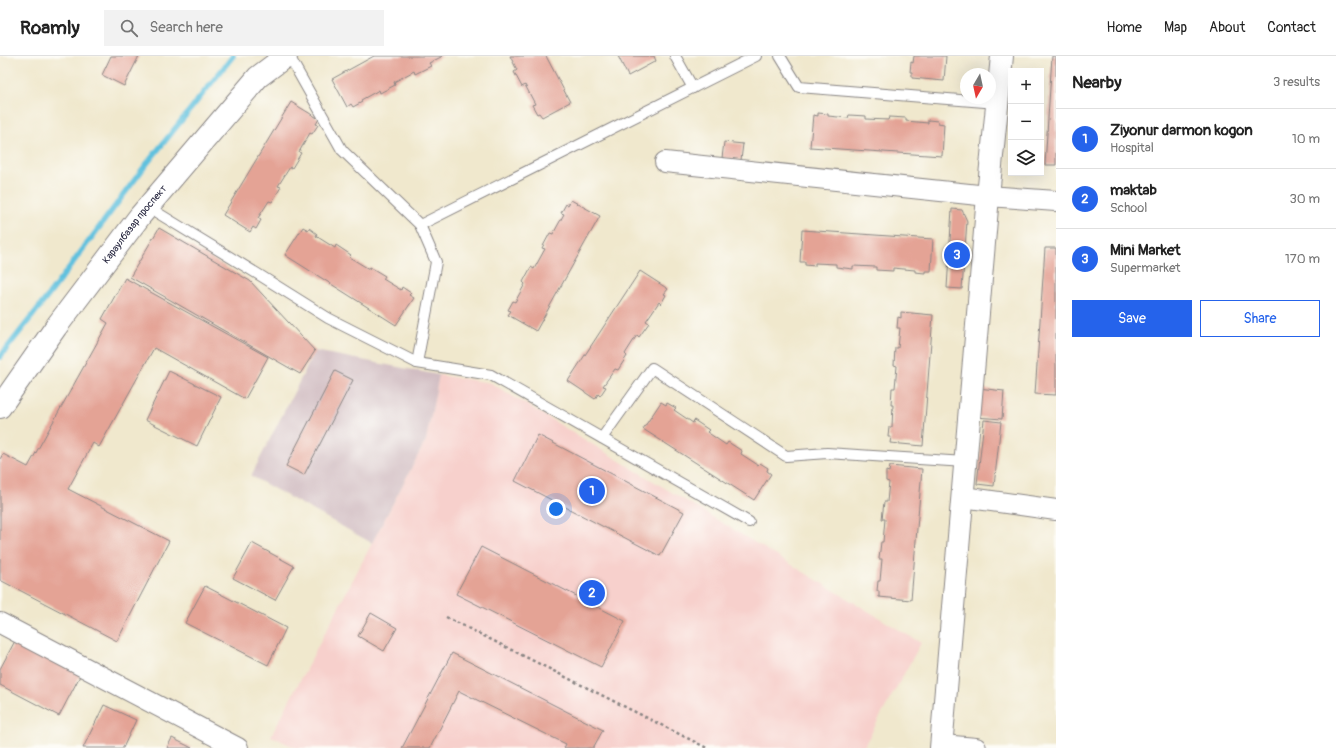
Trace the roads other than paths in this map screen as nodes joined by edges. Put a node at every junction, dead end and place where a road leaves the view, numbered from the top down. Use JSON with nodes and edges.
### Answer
{"nodes":[{"id":1,"x":286,"y":56,"type":"edge"},
{"id":2,"x":289,"y":56,"type":"edge"},
{"id":3,"x":675,"y":56,"type":"edge"},
{"id":4,"x":756,"y":56,"type":"edge"},
{"id":5,"x":780,"y":56,"type":"edge"},
{"id":6,"x":1002,"y":56,"type":"edge"},
{"id":7,"x":693,"y":88,"type":"junction"},
{"id":8,"x":997,"y":103,"type":"junction"},
{"id":9,"x":665,"y":162,"type":"dead end"},
{"id":10,"x":988,"y":196,"type":"junction"},
{"id":11,"x":1056,"y":201,"type":"edge"},
{"id":12,"x":148,"y":207,"type":"junction"},
{"id":13,"x":420,"y":225,"type":"junction"},
{"id":14,"x":417,"y":363,"type":"junction"},
{"id":15,"x":0,"y":407,"type":"edge"},
{"id":16,"x":602,"y":438,"type":"junction"},
{"id":17,"x":965,"y":462,"type":"junction"},
{"id":18,"x":962,"y":497,"type":"junction"},
{"id":19,"x":1056,"y":510,"type":"edge"},
{"id":20,"x":749,"y":522,"type":"dead end"},
{"id":21,"x":0,"y":623,"type":"edge"},
{"id":22,"x":942,"y":746,"type":"edge"},
{"id":23,"x":238,"y":748,"type":"edge"},
{"id":24,"x":976,"y":748,"type":"edge"}],
"edges":[{"from":1,"to":12,"type":"street","name":"Караулбазар проспект"},
{"from":2,"to":13,"type":"lane"},
{"from":3,"to":7,"type":"lane"},
{"from":4,"to":7,"type":"lane"},
{"from":5,"to":8,"type":"lane"},
{"from":6,"to":8,"type":"street"},
{"from":7,"to":13,"type":"lane"},
{"from":8,"to":10,"type":"street"},
{"from":9,"to":10,"type":"street"},
{"from":10,"to":11,"type":"street"},
{"from":10,"to":17,"type":"street"},
{"from":12,"to":14,"type":"lane"},
{"from":12,"to":15,"type":"street","name":"Караулбазар проспект"},
{"from":13,"to":14,"type":"lane"},
{"from":14,"to":16,"type":"lane"},
{"from":16,"to":17,"type":"lane"},
{"from":16,"to":20,"type":"lane"},
{"from":17,"to":18,"type":"street"},
{"from":18,"to":19,"type":"street"},
{"from":18,"to":22,"type":"street"},
{"from":21,"to":23,"type":"street"},
{"from":22,"to":24,"type":"street"}]}
